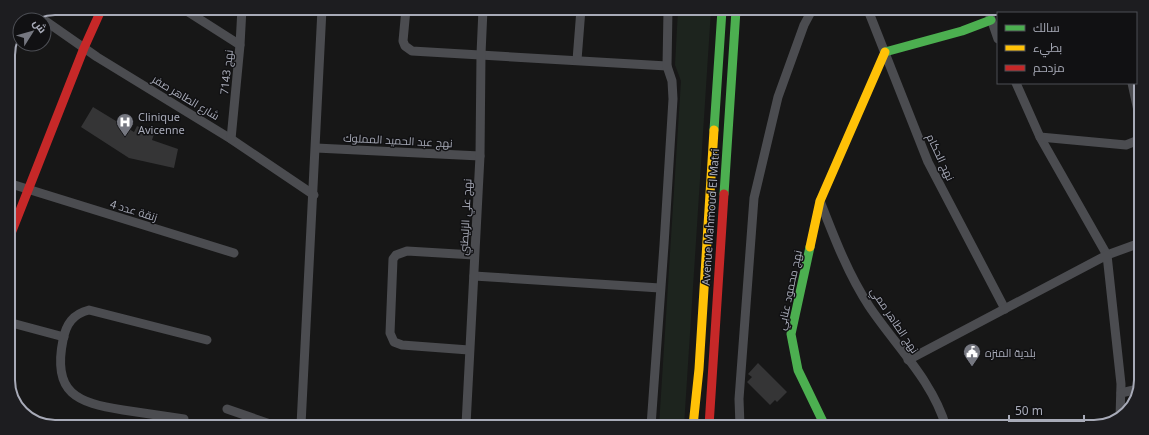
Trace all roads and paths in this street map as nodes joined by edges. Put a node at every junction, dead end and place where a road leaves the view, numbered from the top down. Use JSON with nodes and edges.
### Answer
{"nodes":[{"id":1,"x":99,"y":15,"type":"edge"},
{"id":2,"x":193,"y":15,"type":"edge"},
{"id":3,"x":242,"y":15,"type":"edge"},
{"id":4,"x":322,"y":15,"type":"edge"},
{"id":5,"x":405,"y":15,"type":"edge"},
{"id":6,"x":483,"y":15,"type":"edge"},
{"id":7,"x":581,"y":15,"type":"edge"},
{"id":8,"x":668,"y":15,"type":"edge"},
{"id":9,"x":722,"y":15,"type":"edge"},
{"id":10,"x":736,"y":15,"type":"edge"},
{"id":11,"x":809,"y":15,"type":"edge"},
{"id":12,"x":870,"y":15,"type":"edge"},
{"id":13,"x":990,"y":15,"type":"edge"},
{"id":14,"x":991,"y":20,"type":"junction"},
{"id":15,"x":52,"y":26,"type":"edge"},
{"id":16,"x":997,"y":36,"type":"edge"},
{"id":17,"x":240,"y":45,"type":"junction"},
{"id":18,"x":84,"y":48,"type":"junction"},
{"id":19,"x":884,"y":52,"type":"junction"},
{"id":20,"x":481,"y":54,"type":"junction"},
{"id":21,"x":577,"y":60,"type":"junction"},
{"id":22,"x":667,"y":66,"type":"junction"},
{"id":23,"x":1016,"y":84,"type":"edge"},
{"id":24,"x":1040,"y":137,"type":"junction"},
{"id":25,"x":231,"y":138,"type":"junction"},
{"id":26,"x":1134,"y":141,"type":"edge"},
{"id":27,"x":316,"y":148,"type":"junction"},
{"id":28,"x":480,"y":156,"type":"junction"},
{"id":29,"x":15,"y":186,"type":"edge"},
{"id":30,"x":27,"y":190,"type":"junction"},
{"id":31,"x":314,"y":195,"type":"junction"},
{"id":32,"x":820,"y":201,"type":"junction"},
{"id":33,"x":15,"y":222,"type":"edge"},
{"id":34,"x":1134,"y":245,"type":"edge"},
{"id":35,"x":234,"y":253,"type":"dead end"},
{"id":36,"x":474,"y":255,"type":"junction"},
{"id":37,"x":1107,"y":255,"type":"junction"},
{"id":38,"x":474,"y":276,"type":"junction"},
{"id":39,"x":660,"y":288,"type":"junction"},
{"id":40,"x":1005,"y":309,"type":"junction"},
{"id":41,"x":15,"y":324,"type":"edge"},
{"id":42,"x":64,"y":337,"type":"junction"},
{"id":43,"x":207,"y":340,"type":"dead end"},
{"id":44,"x":469,"y":350,"type":"junction"},
{"id":45,"x":908,"y":360,"type":"junction"},
{"id":46,"x":1133,"y":390,"type":"edge"},
{"id":47,"x":1121,"y":393,"type":"junction"},
{"id":48,"x":227,"y":409,"type":"dead end"},
{"id":49,"x":1120,"y":410,"type":"edge"},
{"id":50,"x":184,"y":419,"type":"dead end"},
{"id":51,"x":259,"y":420,"type":"edge"},
{"id":52,"x":301,"y":420,"type":"edge"},
{"id":53,"x":466,"y":420,"type":"edge"},
{"id":54,"x":650,"y":420,"type":"edge"},
{"id":55,"x":694,"y":420,"type":"edge"},
{"id":56,"x":709,"y":420,"type":"edge"},
{"id":57,"x":740,"y":420,"type":"edge"},
{"id":58,"x":822,"y":420,"type":"edge"},
{"id":59,"x":943,"y":420,"type":"edge"}],
"edges":[{"from":1,"to":18,"type":"main road"},
{"from":2,"to":17,"type":"street"},
{"from":3,"to":17,"type":"street","name":"نهج 7143"},
{"from":4,"to":27,"type":"street"},
{"from":5,"to":20,"type":"street"},
{"from":6,"to":20,"type":"street","name":"نهج علي الزليطني"},
{"from":7,"to":21,"type":"street"},
{"from":8,"to":22,"type":"street"},
{"from":9,"to":55,"type":"main road","name":"Avenue Mahmoud El Matri"},
{"from":10,"to":56,"type":"main road","name":"Avenue Mahmoud El Matri"},
{"from":11,"to":57,"type":"street"},
{"from":12,"to":19,"type":"street","name":"نهج الحكام"},
{"from":13,"to":14,"type":"street"},
{"from":14,"to":16,"type":"street"},
{"from":14,"to":19,"type":"main road"},
{"from":15,"to":18,"type":"street","name":"شارع الطاهر صفر"},
{"from":17,"to":25,"type":"street","name":"نهج 7143"},
{"from":18,"to":25,"type":"street","name":"شارع الطاهر صفر"},
{"from":18,"to":30,"type":"main road"},
{"from":19,"to":32,"type":"main road","name":"نهج محمود عنابي"},
{"from":19,"to":40,"type":"street","name":"نهج الحكام"},
{"from":20,"to":21,"type":"street"},
{"from":20,"to":28,"type":"street","name":"نهج علي الزليطني"},
{"from":21,"to":22,"type":"street"},
{"from":22,"to":39,"type":"street"},
{"from":23,"to":24,"type":"street"},
{"from":24,"to":26,"type":"street"},
{"from":24,"to":37,"type":"street"},
{"from":25,"to":31,"type":"street","name":"شارع الطاهر صفر"},
{"from":27,"to":28,"type":"street","name":"نهج عبد الحميد المملوك"},
{"from":27,"to":31,"type":"street"},
{"from":28,"to":36,"type":"street","name":"نهج علي الزليطني"},
{"from":29,"to":30,"type":"street","name":"زنقة عدد 4"},
{"from":30,"to":33,"type":"main road"},
{"from":30,"to":35,"type":"street","name":"زنقة عدد 4"},
{"from":31,"to":52,"type":"street"},
{"from":32,"to":45,"type":"street","name":"نهج الطاهر ممي"},
{"from":32,"to":58,"type":"main road","name":"نهج محمود عنابي"},
{"from":34,"to":37,"type":"street"},
{"from":36,"to":38,"type":"street","name":"نهج علي الزليطني"},
{"from":36,"to":44,"type":"street"},
{"from":37,"to":40,"type":"street"},
{"from":37,"to":47,"type":"street"},
{"from":38,"to":39,"type":"street"},
{"from":38,"to":44,"type":"street","name":"نهج علي الزليطني"},
{"from":39,"to":54,"type":"street"},
{"from":40,"to":45,"type":"street"},
{"from":41,"to":42,"type":"street"},
{"from":42,"to":43,"type":"street"},
{"from":42,"to":50,"type":"street"},
{"from":44,"to":53,"type":"street","name":"نهج علي الزليطني"},
{"from":45,"to":59,"type":"street","name":"نهج الطاهر ممي"},
{"from":46,"to":47,"type":"street"},
{"from":47,"to":49,"type":"street"},
{"from":48,"to":51,"type":"street"}]}
